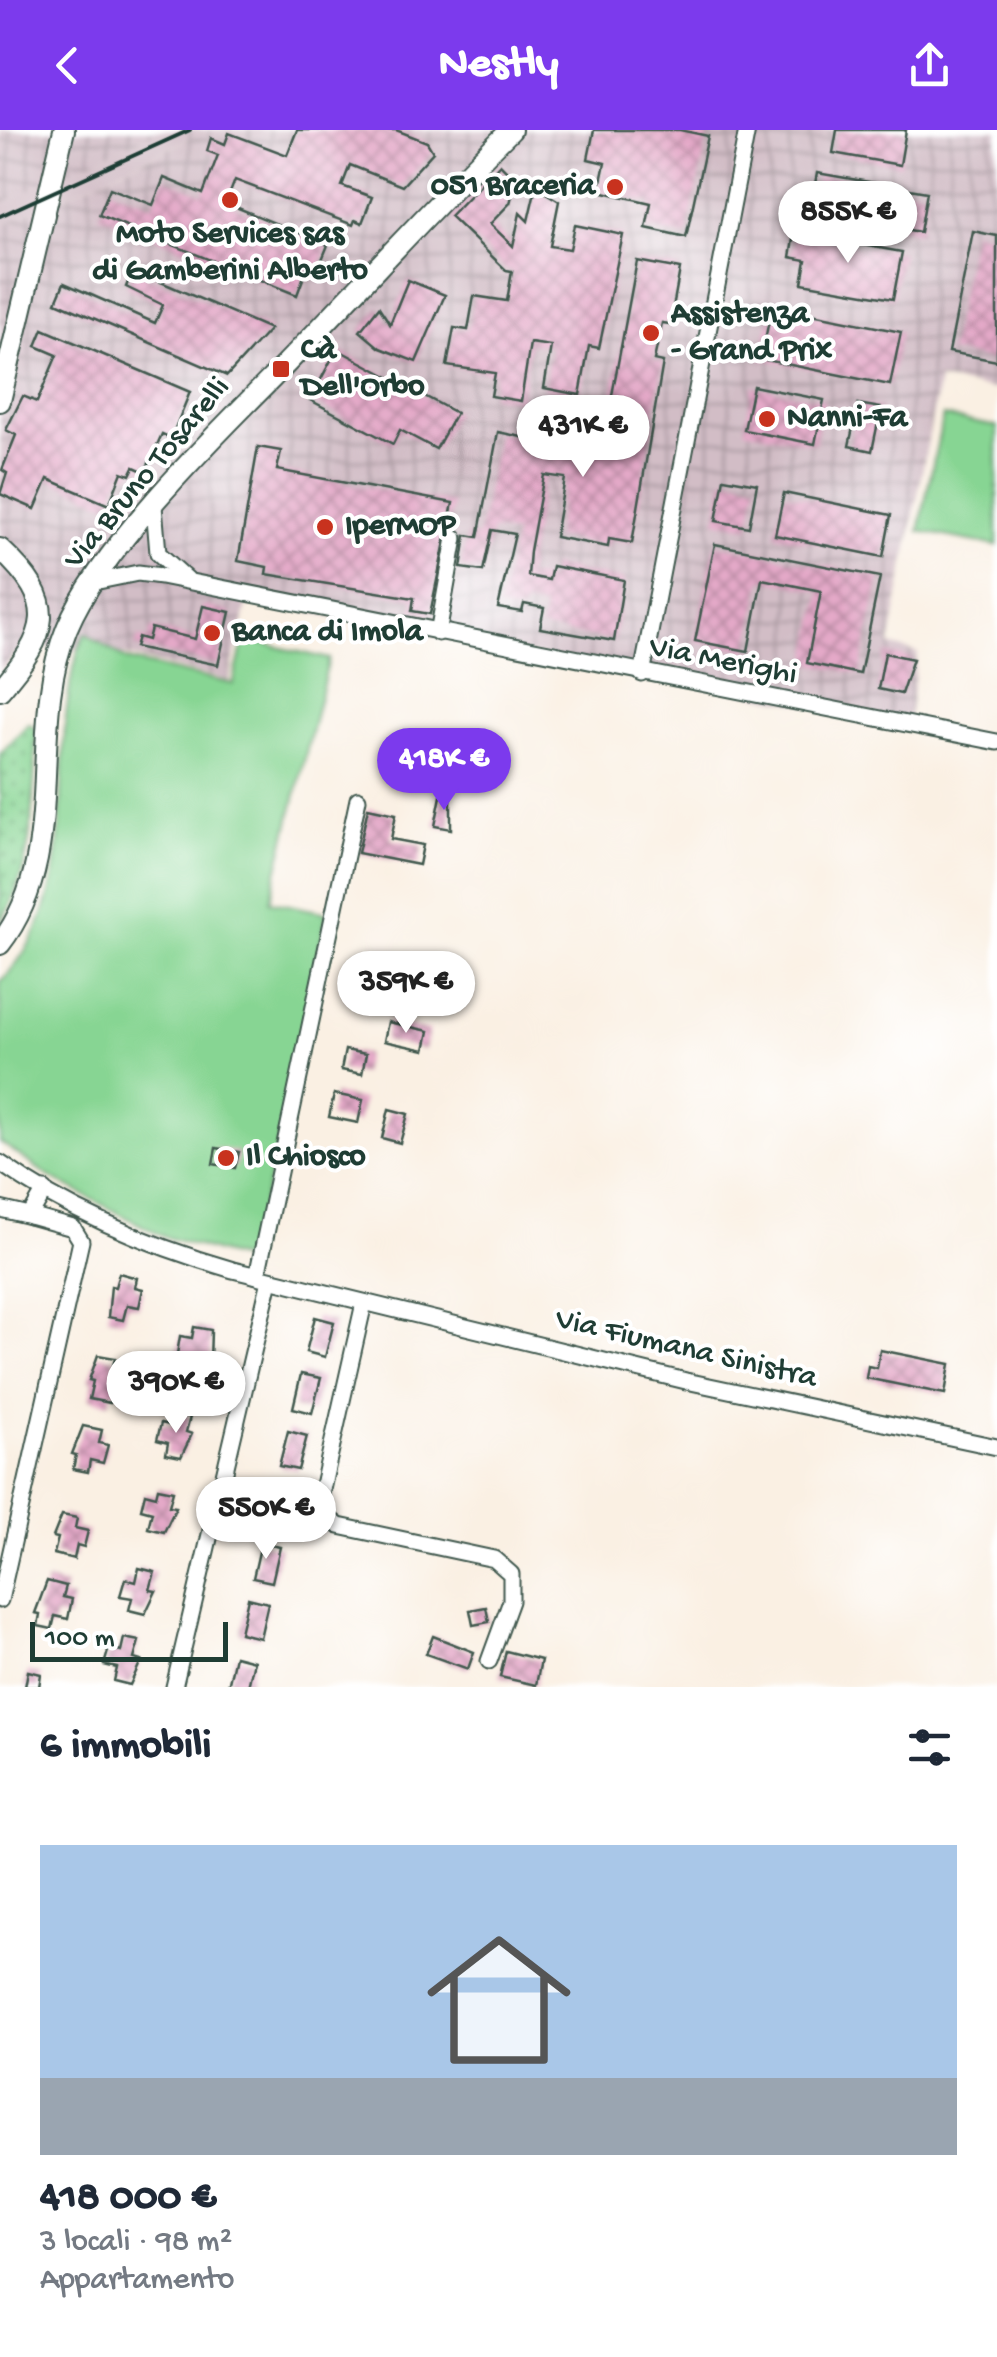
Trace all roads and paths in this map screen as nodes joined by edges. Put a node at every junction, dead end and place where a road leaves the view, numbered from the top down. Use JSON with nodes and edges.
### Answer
{"nodes":[{"id":1,"x":64,"y":130,"type":"edge"},
{"id":2,"x":511,"y":130,"type":"edge"},
{"id":3,"x":747,"y":130,"type":"edge"},
{"id":4,"x":0,"y":400,"type":"edge"},
{"id":5,"x":154,"y":506,"type":"junction"},
{"id":6,"x":455,"y":538,"type":"dead end"},
{"id":7,"x":0,"y":549,"type":"edge"},
{"id":8,"x":94,"y":582,"type":"junction"},
{"id":9,"x":190,"y":582,"type":"junction"},
{"id":10,"x":438,"y":632,"type":"junction"},
{"id":11,"x":642,"y":674,"type":"junction"},
{"id":12,"x":0,"y":690,"type":"edge"},
{"id":13,"x":997,"y":742,"type":"edge"},
{"id":14,"x":358,"y":799,"type":"dead end"},
{"id":15,"x":0,"y":944,"type":"edge"},
{"id":16,"x":0,"y":1162,"type":"edge"},
{"id":17,"x":45,"y":1190,"type":"junction"},
{"id":18,"x":0,"y":1209,"type":"edge"},
{"id":19,"x":30,"y":1216,"type":"junction"},
{"id":20,"x":264,"y":1278,"type":"junction"},
{"id":21,"x":364,"y":1302,"type":"junction"},
{"id":22,"x":997,"y":1447,"type":"edge"},
{"id":23,"x":4,"y":1573,"type":"edge"},
{"id":24,"x":0,"y":1600,"type":"edge"},
{"id":25,"x":488,"y":1661,"type":"dead end"},
{"id":26,"x":174,"y":1687,"type":"edge"}],
"edges":[{"from":1,"to":4,"type":"main road"},
{"from":2,"to":5,"type":"main road","name":"Via Bruno Tosarelli"},
{"from":3,"to":11,"type":"street"},
{"from":5,"to":8,"type":"main road","name":"Via Bruno Tosarelli"},
{"from":5,"to":9,"type":"street"},
{"from":6,"to":10,"type":"street"},
{"from":7,"to":12,"type":"main road"},
{"from":8,"to":9,"type":"street","name":"Via Merighi"},
{"from":8,"to":15,"type":"main road","name":"Via Bruno Tosarelli"},
{"from":9,"to":10,"type":"street","name":"Via Merighi"},
{"from":10,"to":11,"type":"street","name":"Via Merighi"},
{"from":11,"to":13,"type":"street","name":"Via Merighi"},
{"from":14,"to":20,"type":"street"},
{"from":16,"to":17,"type":"street","name":"Via Fiumana Sinistra"},
{"from":17,"to":19,"type":"street"},
{"from":17,"to":20,"type":"street","name":"Via Fiumana Sinistra"},
{"from":18,"to":19,"type":"street"},
{"from":19,"to":23,"type":"street"},
{"from":20,"to":21,"type":"street","name":"Via Fiumana Sinistra"},
{"from":20,"to":26,"type":"street"},
{"from":21,"to":22,"type":"street","name":"Via Fiumana Sinistra"},
{"from":21,"to":25,"type":"street"},
{"from":23,"to":24,"type":"street"}]}
